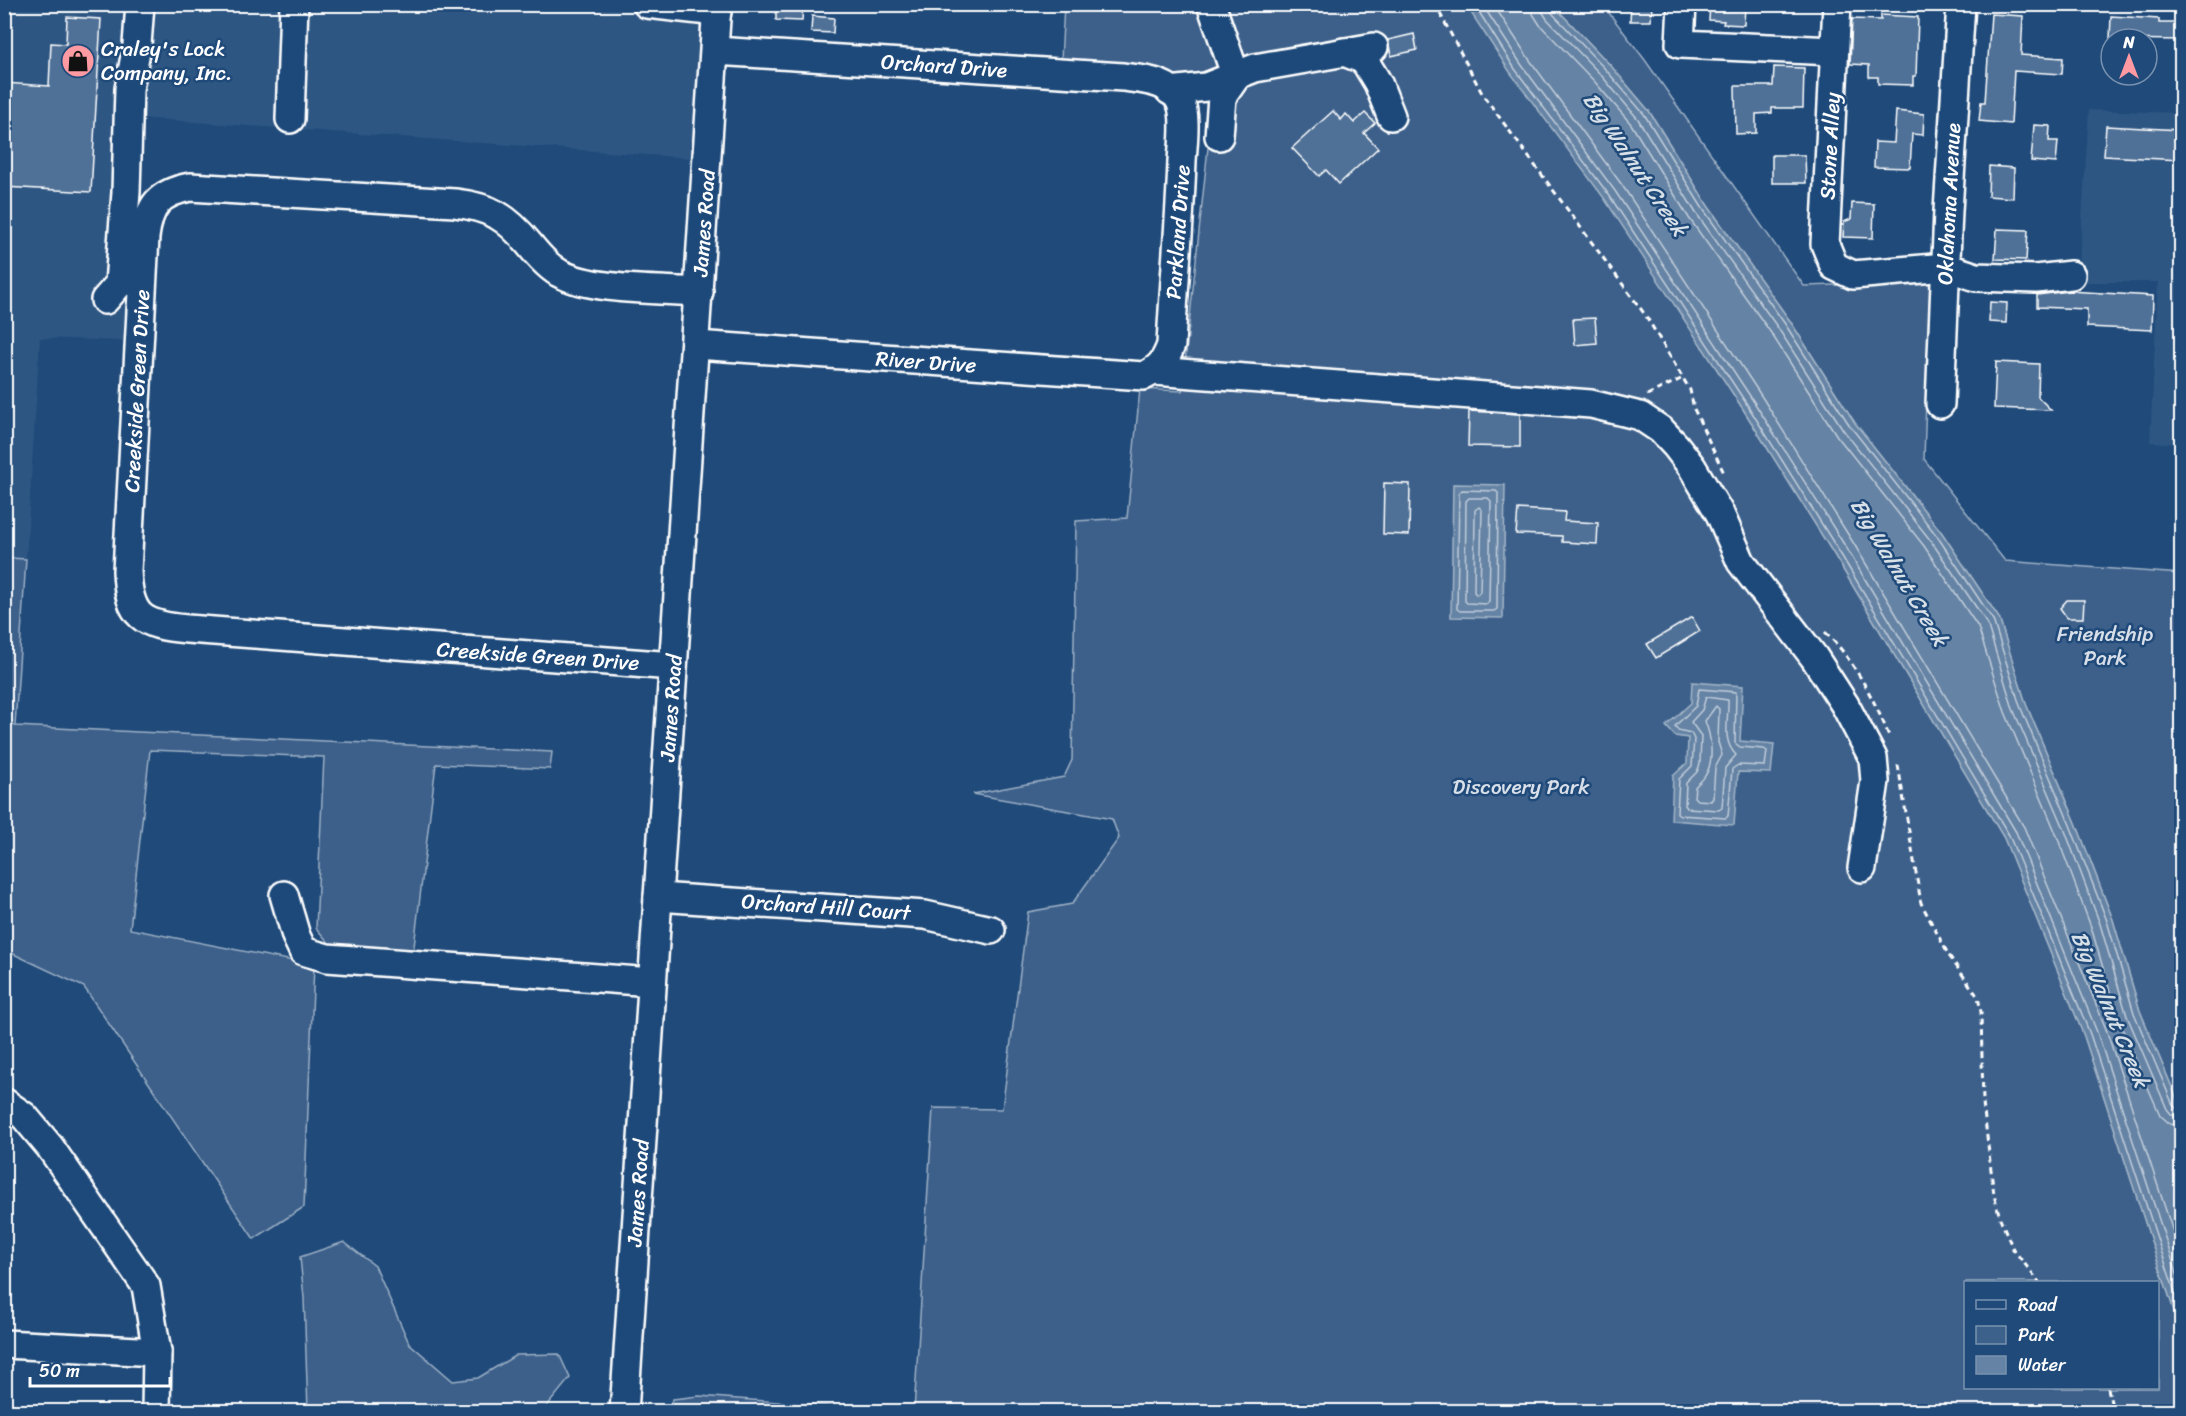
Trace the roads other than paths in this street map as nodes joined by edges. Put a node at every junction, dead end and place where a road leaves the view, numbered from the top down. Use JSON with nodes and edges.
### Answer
{"nodes":[{"id":1,"x":140,"y":4,"type":"edge"},
{"id":2,"x":294,"y":4,"type":"edge"},
{"id":3,"x":647,"y":4,"type":"edge"},
{"id":4,"x":1211,"y":4,"type":"edge"},
{"id":5,"x":1682,"y":4,"type":"edge"},
{"id":6,"x":1837,"y":4,"type":"edge"},
{"id":7,"x":1961,"y":4,"type":"edge"},
{"id":8,"x":717,"y":8,"type":"edge"},
{"id":9,"x":1374,"y":47,"type":"dead end"},
{"id":10,"x":715,"y":51,"type":"junction"},
{"id":11,"x":1834,"y":51,"type":"junction"},
{"id":12,"x":1344,"y":52,"type":"junction"},
{"id":13,"x":1236,"y":77,"type":"junction"},
{"id":14,"x":1170,"y":91,"type":"junction"},
{"id":15,"x":1391,"y":116,"type":"dead end"},
{"id":16,"x":290,"y":119,"type":"dead end"},
{"id":17,"x":1219,"y":136,"type":"dead end"},
{"id":18,"x":1946,"y":267,"type":"junction"},
{"id":19,"x":2071,"y":275,"type":"dead end"},
{"id":20,"x":699,"y":291,"type":"junction"},
{"id":21,"x":105,"y":300,"type":"dead end"},
{"id":22,"x":696,"y":345,"type":"junction"},
{"id":23,"x":1154,"y":371,"type":"junction"},
{"id":24,"x":1941,"y":404,"type":"dead end"},
{"id":25,"x":673,"y":666,"type":"junction"},
{"id":26,"x":1862,"y":868,"type":"dead end"},
{"id":27,"x":284,"y":895,"type":"dead end"},
{"id":28,"x":658,"y":897,"type":"junction"},
{"id":29,"x":991,"y":930,"type":"dead end"},
{"id":30,"x":652,"y":982,"type":"junction"},
{"id":31,"x":14,"y":1109,"type":"edge"},
{"id":32,"x":4,"y":1344,"type":"edge"},
{"id":33,"x":157,"y":1352,"type":"junction"},
{"id":34,"x":156,"y":1412,"type":"edge"},
{"id":35,"x":624,"y":1412,"type":"edge"}],
"edges":[{"from":1,"to":21,"type":"street"},
{"from":2,"to":16,"type":"street"},
{"from":3,"to":8,"type":"street"},
{"from":4,"to":13,"type":"street"},
{"from":5,"to":11,"type":"street"},
{"from":6,"to":11,"type":"street","name":"Stone Alley"},
{"from":7,"to":18,"type":"street","name":"Oklahoma Avenue"},
{"from":8,"to":10,"type":"street","name":"James Road"},
{"from":9,"to":12,"type":"street"},
{"from":10,"to":14,"type":"street","name":"Orchard Drive"},
{"from":10,"to":20,"type":"street","name":"James Road"},
{"from":11,"to":18,"type":"street","name":"Stone Alley"},
{"from":12,"to":13,"type":"street"},
{"from":12,"to":15,"type":"street"},
{"from":13,"to":14,"type":"street"},
{"from":13,"to":17,"type":"street"},
{"from":14,"to":23,"type":"street","name":"Parkland Drive"},
{"from":18,"to":19,"type":"street"},
{"from":18,"to":24,"type":"street","name":"Oklahoma Avenue"},
{"from":20,"to":22,"type":"street","name":"James Road"},
{"from":20,"to":25,"type":"street","name":"Creekside Green Drive"},
{"from":22,"to":23,"type":"street","name":"River Drive"},
{"from":22,"to":25,"type":"street","name":"James Road"},
{"from":23,"to":26,"type":"street","name":"River Drive"},
{"from":25,"to":28,"type":"street","name":"James Road"},
{"from":27,"to":30,"type":"street"},
{"from":28,"to":29,"type":"street","name":"Orchard Hill Court"},
{"from":28,"to":30,"type":"street","name":"James Road"},
{"from":30,"to":35,"type":"street","name":"James Road"},
{"from":31,"to":33,"type":"street"},
{"from":32,"to":33,"type":"street"},
{"from":33,"to":34,"type":"street"}]}
